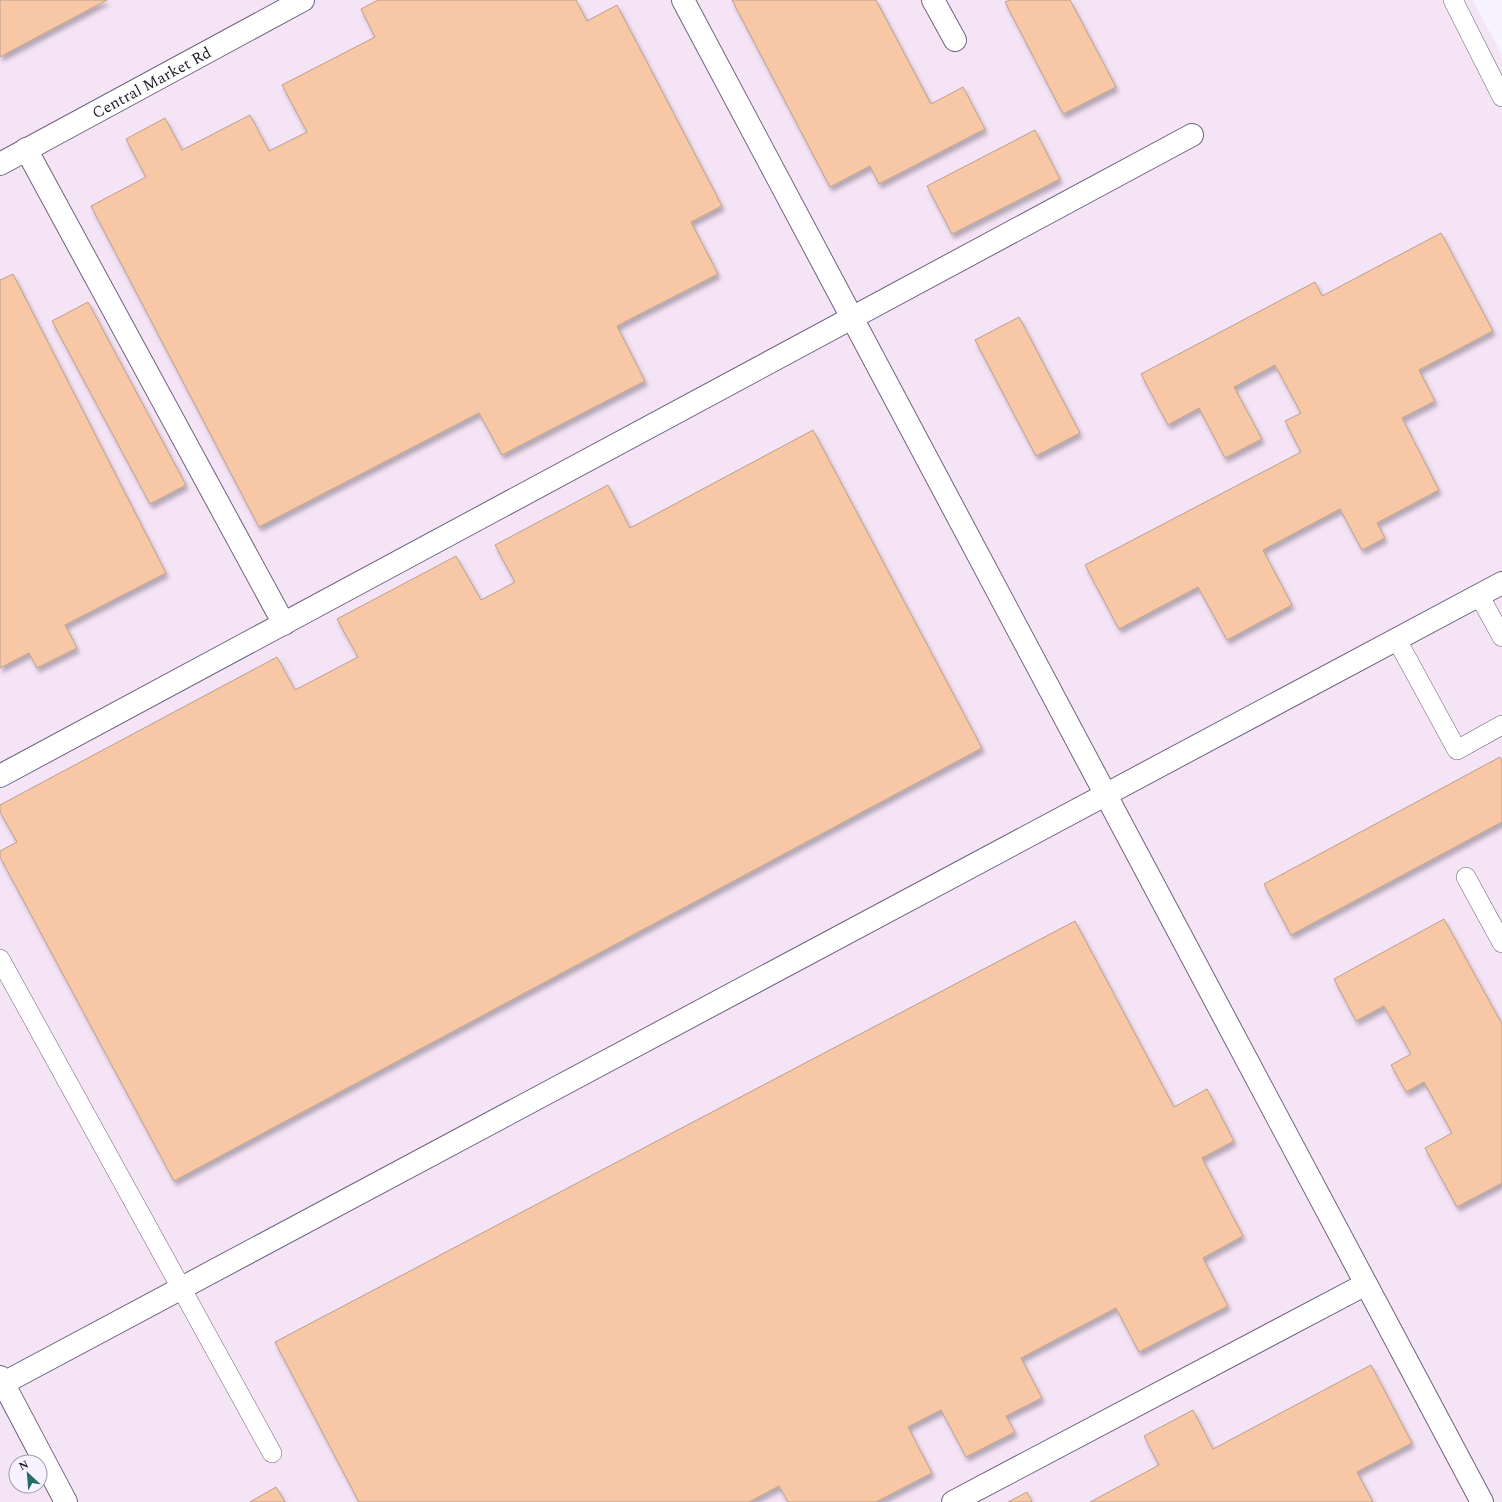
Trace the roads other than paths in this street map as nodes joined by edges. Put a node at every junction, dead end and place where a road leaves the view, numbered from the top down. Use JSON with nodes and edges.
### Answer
{"nodes":[{"id":1,"x":303,"y":0,"type":"edge"},
{"id":2,"x":683,"y":0,"type":"edge"},
{"id":3,"x":933,"y":0,"type":"edge"},
{"id":4,"x":1453,"y":0,"type":"edge"},
{"id":5,"x":955,"y":40,"type":"dead end"},
{"id":6,"x":1502,"y":97,"type":"edge"},
{"id":7,"x":1192,"y":135,"type":"dead end"},
{"id":8,"x":26,"y":150,"type":"junction"},
{"id":9,"x":0,"y":164,"type":"edge"},
{"id":10,"x":853,"y":319,"type":"junction"},
{"id":11,"x":1502,"y":583,"type":"edge"},
{"id":12,"x":1479,"y":595,"type":"junction"},
{"id":13,"x":284,"y":624,"type":"junction"},
{"id":14,"x":1502,"y":637,"type":"edge"},
{"id":15,"x":1397,"y":640,"type":"junction"},
{"id":16,"x":1502,"y":725,"type":"edge"},
{"id":17,"x":0,"y":776,"type":"edge"},
{"id":18,"x":1107,"y":795,"type":"junction"},
{"id":19,"x":1466,"y":878,"type":"dead end"},
{"id":20,"x":1502,"y":943,"type":"edge"},
{"id":21,"x":0,"y":959,"type":"edge"},
{"id":22,"x":1366,"y":1284,"type":"junction"},
{"id":23,"x":181,"y":1289,"type":"junction"},
{"id":24,"x":1,"y":1382,"type":"edge"},
{"id":25,"x":272,"y":1453,"type":"dead end"},
{"id":26,"x":66,"y":1502,"type":"edge"},
{"id":27,"x":953,"y":1502,"type":"edge"},
{"id":28,"x":1482,"y":1502,"type":"edge"}],
"edges":[{"from":1,"to":8,"type":"street","name":"Central Market Rd"},
{"from":2,"to":10,"type":"street"},
{"from":3,"to":5,"type":"street"},
{"from":4,"to":6,"type":"lane"},
{"from":7,"to":10,"type":"street"},
{"from":8,"to":9,"type":"street","name":"Central Market Rd"},
{"from":8,"to":13,"type":"street"},
{"from":10,"to":13,"type":"street"},
{"from":10,"to":18,"type":"street"},
{"from":11,"to":12,"type":"street"},
{"from":12,"to":14,"type":"lane"},
{"from":12,"to":15,"type":"street"},
{"from":13,"to":17,"type":"street"},
{"from":15,"to":16,"type":"lane"},
{"from":15,"to":18,"type":"street"},
{"from":18,"to":22,"type":"street"},
{"from":18,"to":23,"type":"street"},
{"from":19,"to":20,"type":"lane"},
{"from":21,"to":23,"type":"lane"},
{"from":22,"to":27,"type":"street"},
{"from":22,"to":28,"type":"street"},
{"from":23,"to":24,"type":"street"},
{"from":23,"to":25,"type":"lane"},
{"from":24,"to":26,"type":"street"}]}
